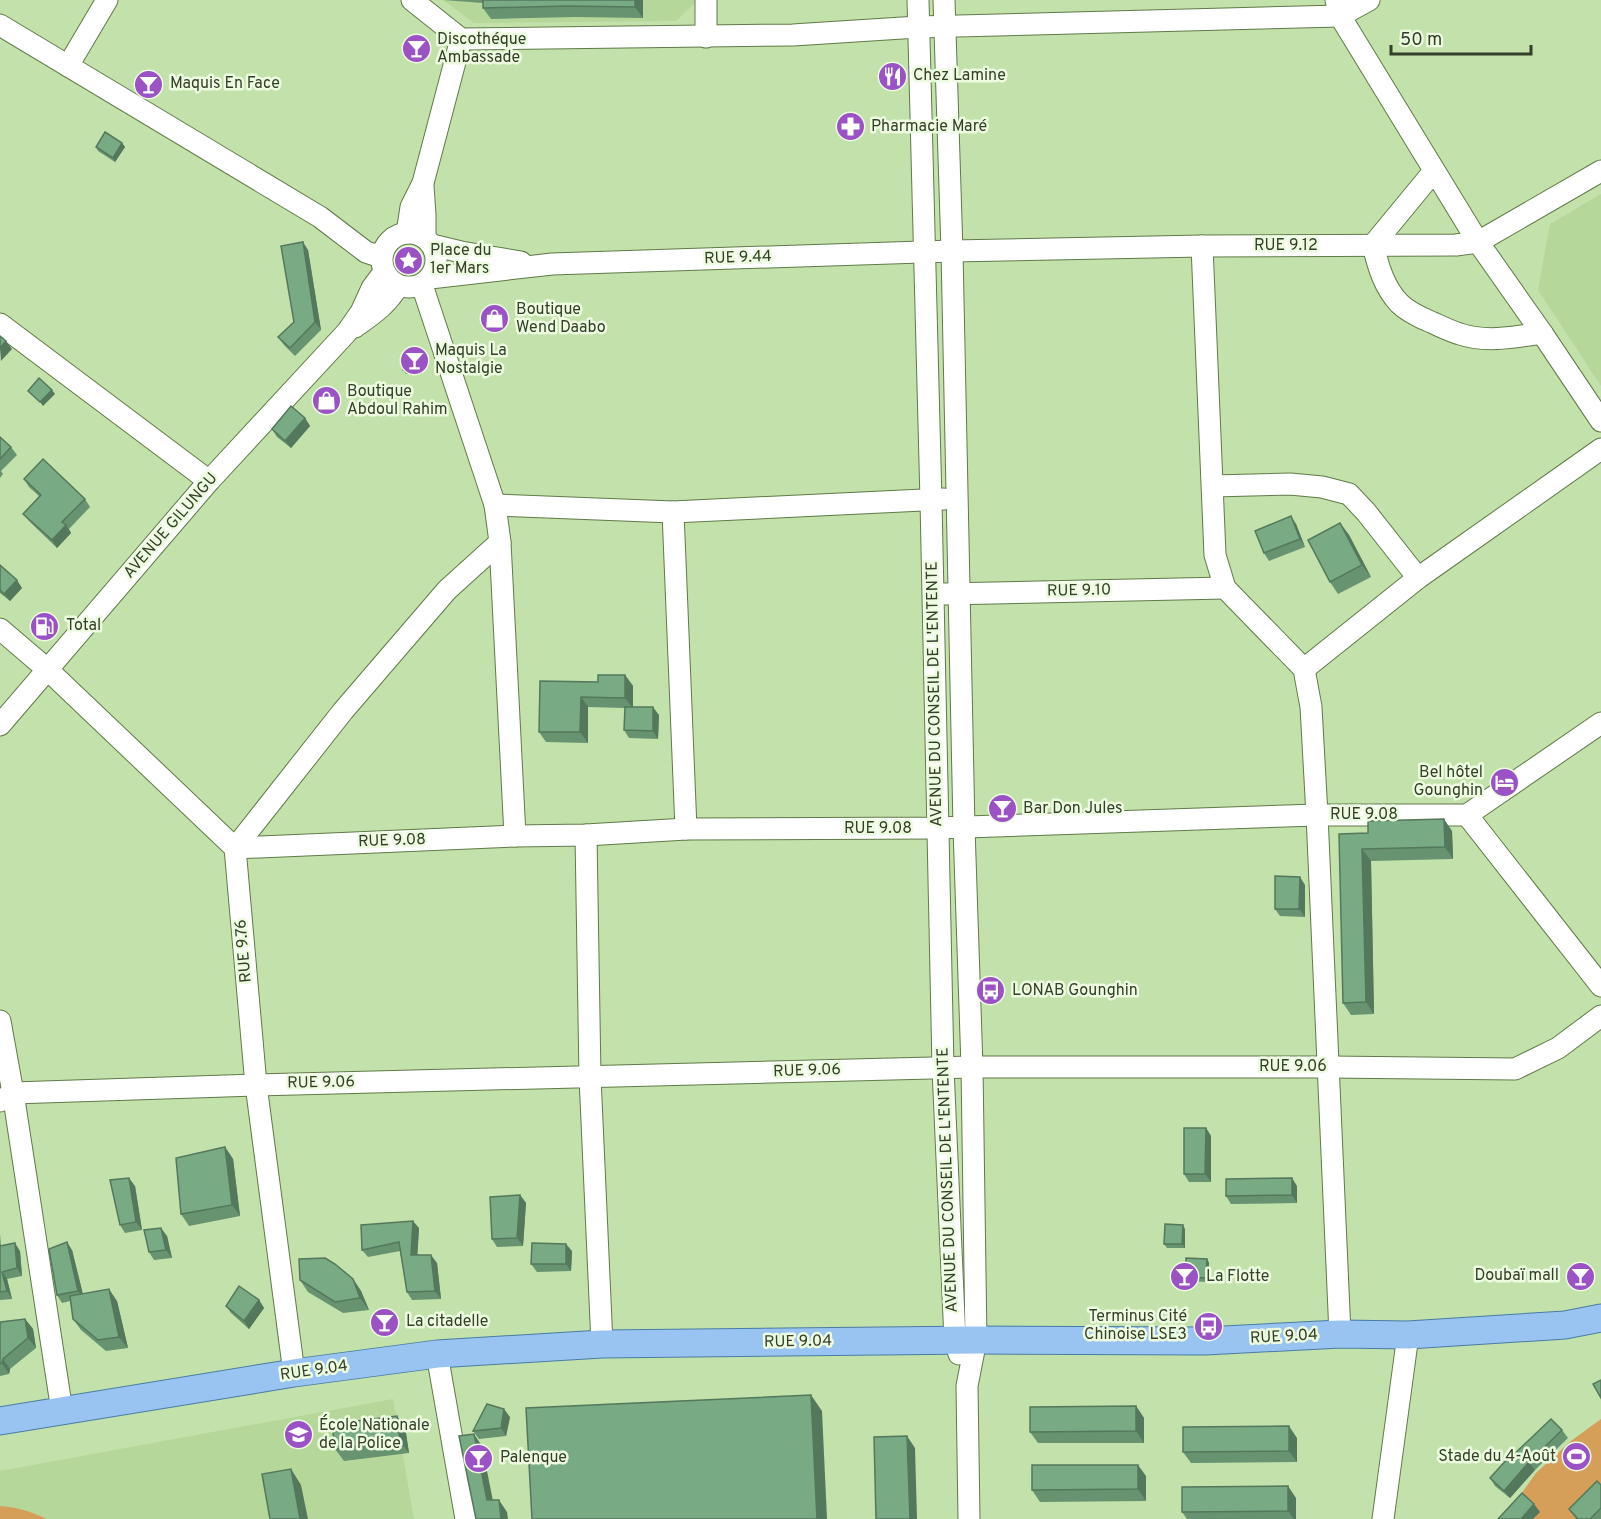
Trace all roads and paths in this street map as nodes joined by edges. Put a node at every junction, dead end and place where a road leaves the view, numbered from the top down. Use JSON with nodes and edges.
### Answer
{"nodes":[{"id":1,"x":107,"y":0,"type":"edge"},
{"id":2,"x":706,"y":0,"type":"edge"},
{"id":3,"x":918,"y":0,"type":"edge"},
{"id":4,"x":944,"y":0,"type":"edge"},
{"id":5,"x":1369,"y":0,"type":"edge"},
{"id":6,"x":415,"y":1,"type":"edge"},
{"id":7,"x":1338,"y":8,"type":"edge"},
{"id":8,"x":0,"y":25,"type":"edge"},
{"id":9,"x":945,"y":26,"type":"junction"},
{"id":10,"x":918,"y":27,"type":"junction"},
{"id":11,"x":706,"y":37,"type":"junction"},
{"id":12,"x":461,"y":39,"type":"junction"},
{"id":13,"x":68,"y":66,"type":"junction"},
{"id":14,"x":1434,"y":171,"type":"junction"},
{"id":15,"x":1601,"y":171,"type":"edge"},
{"id":16,"x":320,"y":217,"type":"junction"},
{"id":17,"x":414,"y":238,"type":"junction"},
{"id":18,"x":1478,"y":242,"type":"junction"},
{"id":19,"x":1373,"y":245,"type":"junction"},
{"id":20,"x":1202,"y":246,"type":"junction"},
{"id":21,"x":952,"y":251,"type":"junction"},
{"id":22,"x":925,"y":252,"type":"junction"},
{"id":23,"x":552,"y":264,"type":"junction"},
{"id":24,"x":388,"y":272,"type":"junction"},
{"id":25,"x":426,"y":281,"type":"junction"},
{"id":26,"x":0,"y":324,"type":"edge"},
{"id":27,"x":1542,"y":333,"type":"junction"},
{"id":28,"x":1601,"y":421,"type":"edge"},
{"id":29,"x":1601,"y":449,"type":"edge"},
{"id":30,"x":209,"y":481,"type":"junction"},
{"id":31,"x":1213,"y":486,"type":"junction"},
{"id":32,"x":957,"y":498,"type":"junction"},
{"id":33,"x":931,"y":501,"type":"junction"},
{"id":34,"x":495,"y":505,"type":"junction"},
{"id":35,"x":672,"y":512,"type":"junction"},
{"id":36,"x":500,"y":542,"type":"junction"},
{"id":37,"x":1418,"y":578,"type":"junction"},
{"id":38,"x":1225,"y":588,"type":"junction"},
{"id":39,"x":958,"y":593,"type":"junction"},
{"id":40,"x":932,"y":594,"type":"junction"},
{"id":41,"x":0,"y":629,"type":"edge"},
{"id":42,"x":1305,"y":669,"type":"junction"},
{"id":43,"x":48,"y":670,"type":"junction"},
{"id":44,"x":1601,"y":723,"type":"edge"},
{"id":45,"x":0,"y":724,"type":"edge"},
{"id":46,"x":1317,"y":815,"type":"junction"},
{"id":47,"x":1467,"y":815,"type":"junction"},
{"id":48,"x":938,"y":828,"type":"junction"},
{"id":49,"x":964,"y":828,"type":"junction"},
{"id":50,"x":686,"y":829,"type":"junction"},
{"id":51,"x":586,"y":835,"type":"junction"},
{"id":52,"x":516,"y":836,"type":"junction"},
{"id":53,"x":235,"y":848,"type":"junction"},
{"id":54,"x":1601,"y":986,"type":"edge"},
{"id":55,"x":1601,"y":1016,"type":"edge"},
{"id":56,"x":0,"y":1021,"type":"edge"},
{"id":57,"x":972,"y":1067,"type":"junction"},
{"id":58,"x":1329,"y":1067,"type":"junction"},
{"id":59,"x":943,"y":1068,"type":"junction"},
{"id":60,"x":590,"y":1077,"type":"junction"},
{"id":61,"x":256,"y":1085,"type":"junction"},
{"id":62,"x":6,"y":1097,"type":"edge"},
{"id":63,"x":1601,"y":1318,"type":"edge"},
{"id":64,"x":1340,"y":1334,"type":"junction"},
{"id":65,"x":1407,"y":1335,"type":"junction"},
{"id":66,"x":965,"y":1340,"type":"junction"},
{"id":67,"x":602,"y":1344,"type":"junction"},
{"id":68,"x":437,"y":1354,"type":"junction"},
{"id":69,"x":294,"y":1373,"type":"junction"},
{"id":70,"x":62,"y":1411,"type":"junction"},
{"id":71,"x":0,"y":1421,"type":"edge"},
{"id":72,"x":466,"y":1519,"type":"edge"},
{"id":73,"x":969,"y":1519,"type":"edge"},
{"id":74,"x":1383,"y":1519,"type":"edge"}],
"edges":[{"from":1,"to":13,"type":"street"},
{"from":2,"to":11,"type":"street"},
{"from":3,"to":10,"type":"street","name":"AVENUE DU CONSEIL DE L'ENTENTE"},
{"from":4,"to":9,"type":"street","name":"AVENUE DU CONSEIL DE L'ENTENTE"},
{"from":5,"to":7,"type":"street"},
{"from":6,"to":12,"type":"street"},
{"from":7,"to":9,"type":"street"},
{"from":7,"to":14,"type":"street"},
{"from":8,"to":13,"type":"street"},
{"from":9,"to":10,"type":"street"},
{"from":9,"to":21,"type":"street","name":"AVENUE DU CONSEIL DE L'ENTENTE"},
{"from":10,"to":11,"type":"street"},
{"from":10,"to":22,"type":"street","name":"AVENUE DU CONSEIL DE L'ENTENTE"},
{"from":11,"to":12,"type":"street"},
{"from":12,"to":17,"type":"street"},
{"from":13,"to":16,"type":"street"},
{"from":14,"to":18,"type":"street"},
{"from":14,"to":19,"type":"street"},
{"from":15,"to":18,"type":"street","name":"RUE 9.12"},
{"from":16,"to":17,"type":"street"},
{"from":16,"to":24,"type":"street"},
{"from":17,"to":23,"type":"street"},
{"from":17,"to":24,"type":"street"},
{"from":17,"to":25,"type":"street"},
{"from":18,"to":19,"type":"street","name":"RUE 9.12"},
{"from":18,"to":27,"type":"street"},
{"from":19,"to":20,"type":"street","name":"RUE 9.12"},
{"from":19,"to":27,"type":"street"},
{"from":20,"to":21,"type":"street","name":"RUE 9.12"},
{"from":20,"to":31,"type":"street"},
{"from":21,"to":22,"type":"street","name":"RUE 9.44"},
{"from":21,"to":32,"type":"street","name":"AVENUE DU CONSEIL DE L'ENTENTE"},
{"from":22,"to":23,"type":"street","name":"RUE 9.44"},
{"from":22,"to":33,"type":"street","name":"AVENUE DU CONSEIL DE L'ENTENTE"},
{"from":23,"to":25,"type":"street"},
{"from":24,"to":25,"type":"street"},
{"from":24,"to":30,"type":"street","name":"AVENUE GILUNGU"},
{"from":25,"to":34,"type":"street"},
{"from":26,"to":30,"type":"street"},
{"from":27,"to":28,"type":"street"},
{"from":29,"to":37,"type":"street"},
{"from":30,"to":43,"type":"street","name":"AVENUE GILUNGU"},
{"from":31,"to":37,"type":"street"},
{"from":31,"to":38,"type":"street"},
{"from":32,"to":33,"type":"street"},
{"from":32,"to":39,"type":"street","name":"AVENUE DU CONSEIL DE L'ENTENTE"},
{"from":33,"to":35,"type":"street"},
{"from":33,"to":40,"type":"street","name":"AVENUE DU CONSEIL DE L'ENTENTE"},
{"from":34,"to":35,"type":"street"},
{"from":34,"to":36,"type":"street"},
{"from":35,"to":50,"type":"street"},
{"from":36,"to":52,"type":"street"},
{"from":36,"to":53,"type":"street"},
{"from":37,"to":42,"type":"street"},
{"from":38,"to":39,"type":"street","name":"RUE 9.10"},
{"from":38,"to":42,"type":"street"},
{"from":39,"to":40,"type":"street","name":"RUE 9.10"},
{"from":39,"to":49,"type":"street","name":"AVENUE DU CONSEIL DE L'ENTENTE"},
{"from":40,"to":48,"type":"street","name":"AVENUE DU CONSEIL DE L'ENTENTE"},
{"from":41,"to":43,"type":"street"},
{"from":42,"to":46,"type":"street"},
{"from":43,"to":45,"type":"street","name":"AVENUE GILUNGU"},
{"from":43,"to":53,"type":"street"},
{"from":44,"to":47,"type":"street"},
{"from":46,"to":47,"type":"street","name":"RUE 9.08"},
{"from":46,"to":49,"type":"street","name":"RUE 9.08"},
{"from":46,"to":58,"type":"street"},
{"from":47,"to":54,"type":"street"},
{"from":48,"to":49,"type":"street","name":"RUE 9.08"},
{"from":48,"to":50,"type":"street","name":"RUE 9.08"},
{"from":48,"to":59,"type":"street","name":"AVENUE DU CONSEIL DE L'ENTENTE"},
{"from":49,"to":57,"type":"street","name":"AVENUE DU CONSEIL DE L'ENTENTE"},
{"from":50,"to":51,"type":"street","name":"RUE 9.08"},
{"from":51,"to":52,"type":"street","name":"RUE 9.08"},
{"from":51,"to":60,"type":"street"},
{"from":52,"to":53,"type":"street","name":"RUE 9.08"},
{"from":53,"to":61,"type":"street","name":"RUE 9.76"},
{"from":55,"to":58,"type":"street","name":"RUE 9.06"},
{"from":56,"to":62,"type":"street"},
{"from":57,"to":58,"type":"street","name":"RUE 9.06"},
{"from":57,"to":59,"type":"street","name":"RUE 9.06"},
{"from":57,"to":66,"type":"street","name":"AVENUE DU CONSEIL DE L'ENTENTE"},
{"from":58,"to":64,"type":"street"},
{"from":59,"to":60,"type":"street","name":"RUE 9.06"},
{"from":59,"to":66,"type":"street","name":"AVENUE DU CONSEIL DE L'ENTENTE"},
{"from":60,"to":61,"type":"street","name":"RUE 9.06"},
{"from":60,"to":67,"type":"street"},
{"from":61,"to":62,"type":"street","name":"RUE 9.06"},
{"from":61,"to":69,"type":"street","name":"RUE 9.76"},
{"from":62,"to":70,"type":"street"},
{"from":63,"to":65,"type":"main road","name":"RUE 9.04"},
{"from":64,"to":65,"type":"main road","name":"RUE 9.04"},
{"from":64,"to":66,"type":"main road","name":"RUE 9.04"},
{"from":65,"to":74,"type":"street"},
{"from":66,"to":67,"type":"main road","name":"RUE 9.04"},
{"from":66,"to":73,"type":"street","name":"AVENUE DU CONSEIL DE L'ENTENTE"},
{"from":67,"to":68,"type":"main road","name":"RUE 9.04"},
{"from":68,"to":69,"type":"main road","name":"RUE 9.04"},
{"from":68,"to":72,"type":"street"},
{"from":69,"to":70,"type":"main road","name":"RUE 9.04"},
{"from":70,"to":71,"type":"main road","name":"RUE 9.04"}]}
